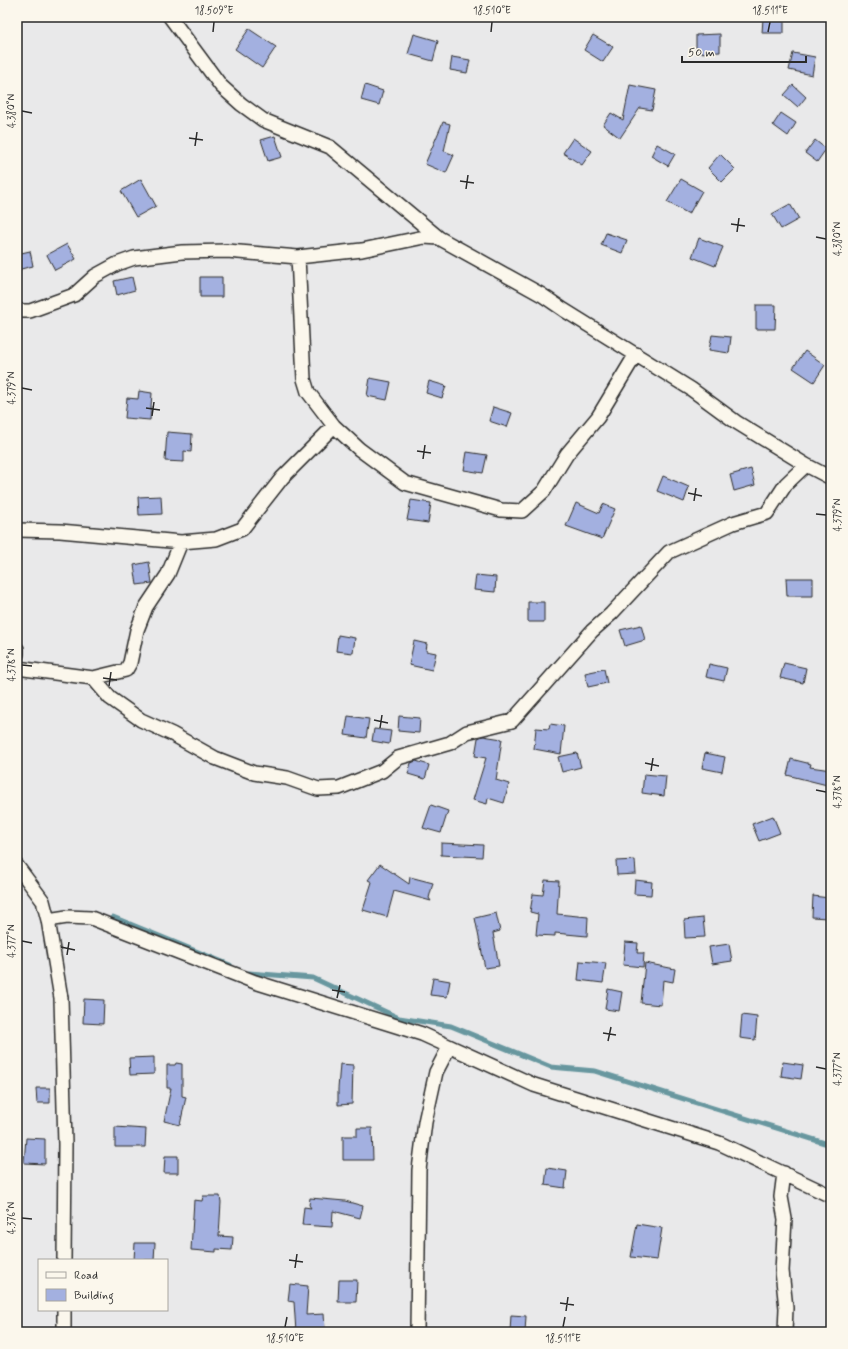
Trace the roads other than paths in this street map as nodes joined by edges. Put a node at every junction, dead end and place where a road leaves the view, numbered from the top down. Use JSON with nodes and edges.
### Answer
{"nodes":[{"id":1,"x":170,"y":17,"type":"edge"},
{"id":2,"x":439,"y":238,"type":"junction"},
{"id":3,"x":298,"y":257,"type":"junction"},
{"id":4,"x":17,"y":311,"type":"edge"},
{"id":5,"x":636,"y":354,"type":"junction"},
{"id":6,"x":334,"y":426,"type":"junction"},
{"id":7,"x":806,"y":465,"type":"junction"},
{"id":8,"x":831,"y":478,"type":"edge"},
{"id":9,"x":17,"y":530,"type":"edge"},
{"id":10,"x":181,"y":542,"type":"junction"},
{"id":11,"x":17,"y":648,"type":"edge"},
{"id":12,"x":17,"y":654,"type":"edge"},
{"id":13,"x":17,"y":668,"type":"edge"},
{"id":14,"x":93,"y":678,"type":"junction"},
{"id":15,"x":17,"y":866,"type":"edge"},
{"id":16,"x":48,"y":920,"type":"junction"},
{"id":17,"x":449,"y":1047,"type":"junction"},
{"id":18,"x":784,"y":1173,"type":"junction"},
{"id":19,"x":831,"y":1196,"type":"edge"},
{"id":20,"x":64,"y":1259,"type":"edge"},
{"id":21,"x":64,"y":1311,"type":"edge"},
{"id":22,"x":64,"y":1332,"type":"edge"},
{"id":23,"x":417,"y":1332,"type":"edge"},
{"id":24,"x":785,"y":1332,"type":"edge"}],
"edges":[{"from":1,"to":2,"type":"street"},
{"from":2,"to":3,"type":"street"},
{"from":2,"to":5,"type":"street"},
{"from":3,"to":4,"type":"street"},
{"from":3,"to":6,"type":"street"},
{"from":5,"to":6,"type":"street"},
{"from":5,"to":7,"type":"street"},
{"from":6,"to":10,"type":"street"},
{"from":7,"to":8,"type":"street"},
{"from":7,"to":14,"type":"street"},
{"from":9,"to":10,"type":"street"},
{"from":10,"to":14,"type":"street"},
{"from":11,"to":12,"type":"street"},
{"from":13,"to":14,"type":"street"},
{"from":15,"to":16,"type":"street"},
{"from":16,"to":17,"type":"street"},
{"from":16,"to":20,"type":"street"},
{"from":17,"to":18,"type":"street"},
{"from":17,"to":23,"type":"street"},
{"from":18,"to":19,"type":"street"},
{"from":18,"to":24,"type":"street"},
{"from":21,"to":22,"type":"street"}]}
